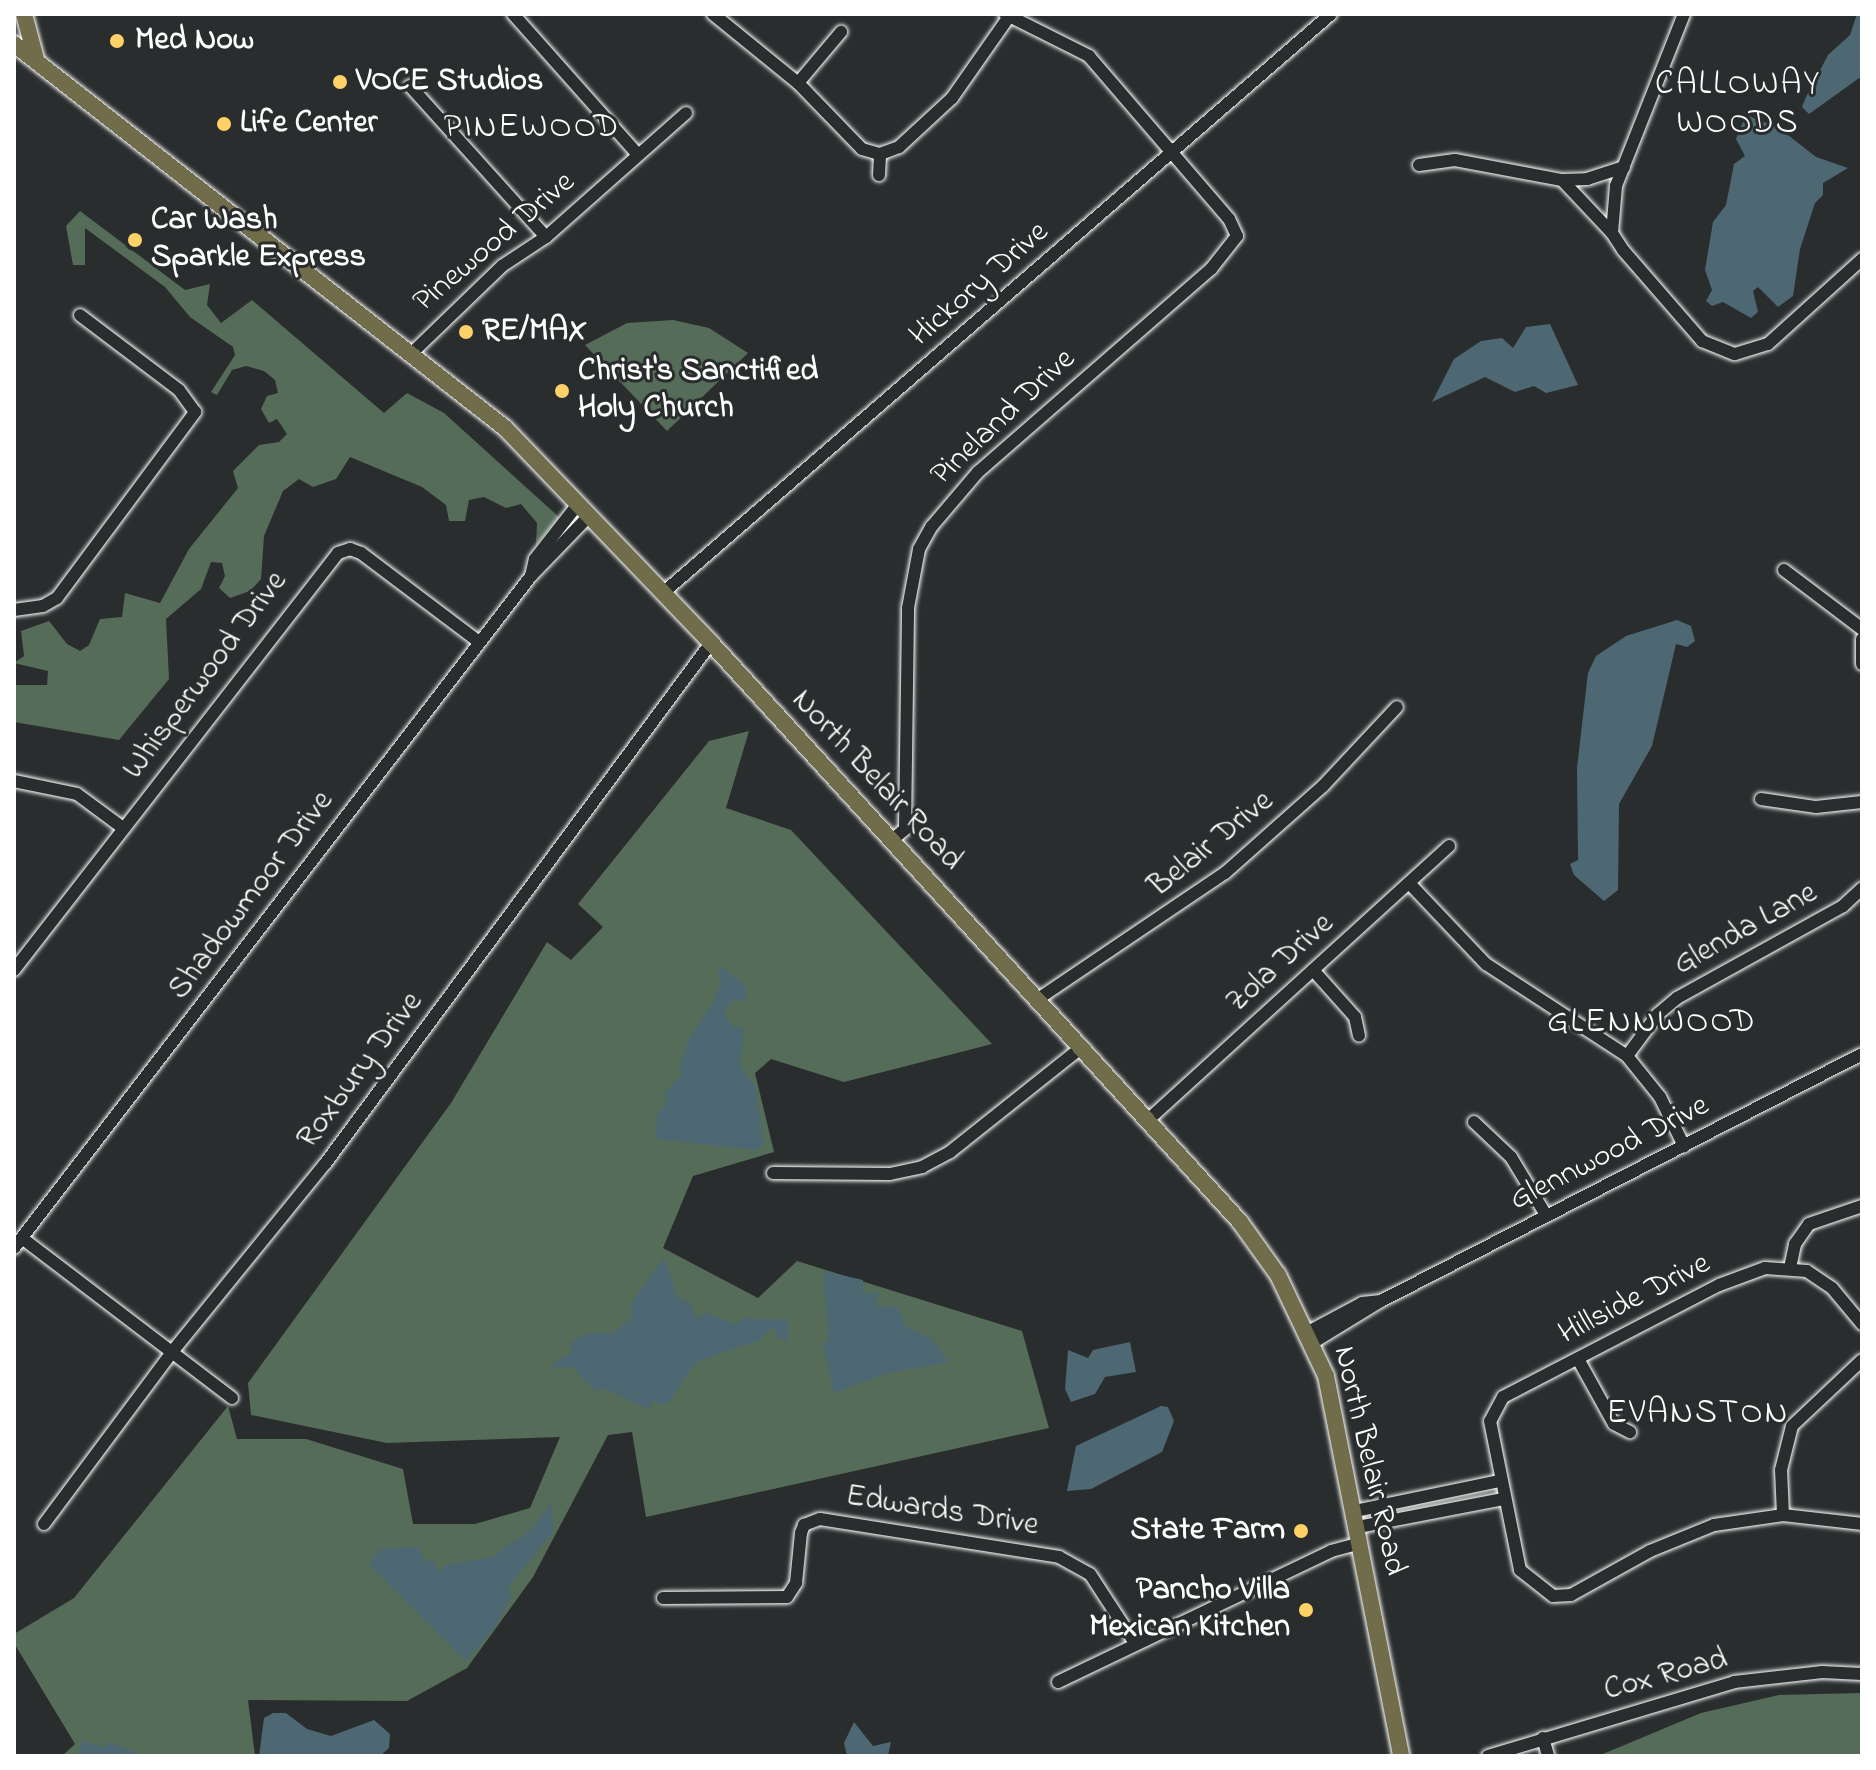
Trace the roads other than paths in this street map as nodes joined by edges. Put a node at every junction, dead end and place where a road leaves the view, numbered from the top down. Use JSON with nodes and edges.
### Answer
{"nodes":[{"id":1,"x":24,"y":14,"type":"edge"},
{"id":2,"x":513,"y":14,"type":"edge"},
{"id":3,"x":713,"y":14,"type":"edge"},
{"id":4,"x":1331,"y":14,"type":"edge"},
{"id":5,"x":1684,"y":14,"type":"edge"},
{"id":6,"x":1007,"y":16,"type":"edge"},
{"id":7,"x":841,"y":32,"type":"dead end"},
{"id":8,"x":14,"y":44,"type":"edge"},
{"id":9,"x":36,"y":61,"type":"junction"},
{"id":10,"x":798,"y":83,"type":"junction"},
{"id":11,"x":410,"y":86,"type":"dead end"},
{"id":12,"x":686,"y":113,"type":"dead end"},
{"id":13,"x":880,"y":154,"type":"junction"},
{"id":14,"x":638,"y":155,"type":"junction"},
{"id":15,"x":1170,"y":155,"type":"junction"},
{"id":16,"x":1419,"y":165,"type":"dead end"},
{"id":17,"x":1624,"y":167,"type":"junction"},
{"id":18,"x":879,"y":175,"type":"dead end"},
{"id":19,"x":1562,"y":180,"type":"junction"},
{"id":20,"x":1612,"y":233,"type":"junction"},
{"id":21,"x":546,"y":237,"type":"junction"},
{"id":22,"x":1862,"y":259,"type":"edge"},
{"id":23,"x":80,"y":315,"type":"dead end"},
{"id":24,"x":413,"y":352,"type":"junction"},
{"id":25,"x":584,"y":509,"type":"junction"},
{"id":26,"x":1784,"y":570,"type":"dead end"},
{"id":27,"x":663,"y":593,"type":"junction"},
{"id":28,"x":14,"y":610,"type":"edge"},
{"id":29,"x":1862,"y":629,"type":"edge"},
{"id":30,"x":1862,"y":639,"type":"edge"},
{"id":31,"x":479,"y":642,"type":"junction"},
{"id":32,"x":711,"y":643,"type":"junction"},
{"id":33,"x":1862,"y":664,"type":"edge"},
{"id":34,"x":1397,"y":707,"type":"dead end"},
{"id":35,"x":14,"y":781,"type":"edge"},
{"id":36,"x":1761,"y":799,"type":"dead end"},
{"id":37,"x":1862,"y":802,"type":"edge"},
{"id":38,"x":123,"y":828,"type":"junction"},
{"id":39,"x":892,"y":840,"type":"junction"},
{"id":40,"x":1449,"y":846,"type":"dead end"},
{"id":41,"x":1409,"y":883,"type":"junction"},
{"id":42,"x":1862,"y":888,"type":"edge"},
{"id":43,"x":14,"y":970,"type":"edge"},
{"id":44,"x":1313,"y":970,"type":"junction"},
{"id":45,"x":1038,"y":999,"type":"junction"},
{"id":46,"x":1359,"y":1036,"type":"dead end"},
{"id":47,"x":1082,"y":1047,"type":"junction"},
{"id":48,"x":1862,"y":1054,"type":"edge"},
{"id":49,"x":1627,"y":1056,"type":"junction"},
{"id":50,"x":1148,"y":1120,"type":"junction"},
{"id":51,"x":1474,"y":1122,"type":"dead end"},
{"id":52,"x":1684,"y":1146,"type":"junction"},
{"id":53,"x":773,"y":1173,"type":"dead end"},
{"id":54,"x":1862,"y":1206,"type":"edge"},
{"id":55,"x":1546,"y":1215,"type":"junction"},
{"id":56,"x":18,"y":1243,"type":"edge"},
{"id":57,"x":1790,"y":1268,"type":"junction"},
{"id":58,"x":1862,"y":1324,"type":"edge"},
{"id":59,"x":1311,"y":1337,"type":"junction"},
{"id":60,"x":172,"y":1352,"type":"junction"},
{"id":61,"x":1578,"y":1359,"type":"junction"},
{"id":62,"x":1862,"y":1360,"type":"edge"},
{"id":63,"x":232,"y":1398,"type":"dead end"},
{"id":64,"x":1630,"y":1432,"type":"dead end"},
{"id":65,"x":1500,"y":1481,"type":"junction"},
{"id":66,"x":1503,"y":1499,"type":"junction"},
{"id":67,"x":1783,"y":1515,"type":"junction"},
{"id":68,"x":44,"y":1524,"type":"dead end"},
{"id":69,"x":1862,"y":1524,"type":"edge"},
{"id":70,"x":1358,"y":1527,"type":"junction"},
{"id":71,"x":663,"y":1598,"type":"dead end"},
{"id":72,"x":1135,"y":1643,"type":"junction"},
{"id":73,"x":1862,"y":1674,"type":"edge"},
{"id":74,"x":1058,"y":1682,"type":"dead end"},
{"id":75,"x":1543,"y":1738,"type":"junction"},
{"id":76,"x":1401,"y":1756,"type":"edge"},
{"id":77,"x":1488,"y":1756,"type":"edge"},
{"id":78,"x":1548,"y":1756,"type":"edge"}],
"edges":[{"from":1,"to":9,"type":"main road"},
{"from":2,"to":14,"type":"street"},
{"from":3,"to":10,"type":"street"},
{"from":4,"to":15,"type":"street","name":"Hickory Drive"},
{"from":5,"to":17,"type":"street"},
{"from":6,"to":13,"type":"street"},
{"from":6,"to":15,"type":"street","name":"Pineland Drive"},
{"from":7,"to":10,"type":"street"},
{"from":8,"to":9,"type":"main road","name":"North Belair Road"},
{"from":9,"to":24,"type":"main road","name":"North Belair Road"},
{"from":10,"to":13,"type":"street"},
{"from":11,"to":21,"type":"street"},
{"from":12,"to":14,"type":"street","name":"Pinewood Drive"},
{"from":13,"to":18,"type":"street"},
{"from":14,"to":21,"type":"street","name":"Pinewood Drive"},
{"from":15,"to":27,"type":"street","name":"Hickory Drive"},
{"from":15,"to":39,"type":"street","name":"Pineland Drive"},
{"from":16,"to":19,"type":"street"},
{"from":17,"to":19,"type":"street"},
{"from":17,"to":20,"type":"street"},
{"from":19,"to":20,"type":"street"},
{"from":20,"to":22,"type":"street"},
{"from":21,"to":24,"type":"street","name":"Pinewood Drive"},
{"from":23,"to":28,"type":"street"},
{"from":24,"to":25,"type":"main road","name":"North Belair Road"},
{"from":25,"to":27,"type":"main road","name":"North Belair Road"},
{"from":25,"to":31,"type":"street","name":"Shadowmoor Drive"},
{"from":26,"to":29,"type":"street"},
{"from":27,"to":32,"type":"main road","name":"North Belair Road"},
{"from":30,"to":33,"type":"street"},
{"from":31,"to":38,"type":"street","name":"Whisperwood Drive"},
{"from":31,"to":56,"type":"street","name":"Shadowmoor Drive"},
{"from":32,"to":39,"type":"main road","name":"North Belair Road"},
{"from":32,"to":60,"type":"street","name":"Roxbury Drive"},
{"from":34,"to":45,"type":"street","name":"Belair Drive"},
{"from":35,"to":38,"type":"street"},
{"from":36,"to":37,"type":"street"},
{"from":38,"to":43,"type":"street","name":"Whisperwood Drive"},
{"from":39,"to":45,"type":"main road","name":"North Belair Road"},
{"from":40,"to":41,"type":"street","name":"Zola Drive"},
{"from":41,"to":44,"type":"street","name":"Zola Drive"},
{"from":41,"to":49,"type":"street"},
{"from":42,"to":49,"type":"street","name":"Glenda Lane"},
{"from":44,"to":46,"type":"street"},
{"from":44,"to":50,"type":"street","name":"Zola Drive"},
{"from":45,"to":47,"type":"main road","name":"North Belair Road"},
{"from":47,"to":50,"type":"main road","name":"North Belair Road"},
{"from":47,"to":53,"type":"street"},
{"from":48,"to":52,"type":"street","name":"Glennwood Drive"},
{"from":49,"to":52,"type":"street"},
{"from":50,"to":59,"type":"main road","name":"North Belair Road"},
{"from":51,"to":55,"type":"street"},
{"from":52,"to":55,"type":"street","name":"Glennwood Drive"},
{"from":54,"to":57,"type":"street"},
{"from":55,"to":59,"type":"street","name":"Glennwood Drive"},
{"from":56,"to":60,"type":"street"},
{"from":57,"to":58,"type":"street","name":"Hillside Drive"},
{"from":57,"to":61,"type":"street","name":"Hillside Drive"},
{"from":59,"to":70,"type":"main road","name":"North Belair Road"},
{"from":60,"to":63,"type":"street"},
{"from":60,"to":68,"type":"street","name":"Roxbury Drive"},
{"from":61,"to":64,"type":"street"},
{"from":61,"to":65,"type":"street","name":"Hillside Drive"},
{"from":62,"to":67,"type":"street"},
{"from":65,"to":66,"type":"street"},
{"from":65,"to":70,"type":"street"},
{"from":66,"to":67,"type":"street"},
{"from":66,"to":70,"type":"street"},
{"from":67,"to":69,"type":"street"},
{"from":70,"to":72,"type":"street"},
{"from":70,"to":76,"type":"main road","name":"North Belair Road"},
{"from":71,"to":72,"type":"street","name":"Edwards Drive"},
{"from":72,"to":74,"type":"street"},
{"from":73,"to":75,"type":"street","name":"Cox Road"},
{"from":75,"to":77,"type":"street","name":"Cox Road"},
{"from":75,"to":78,"type":"street"}]}
